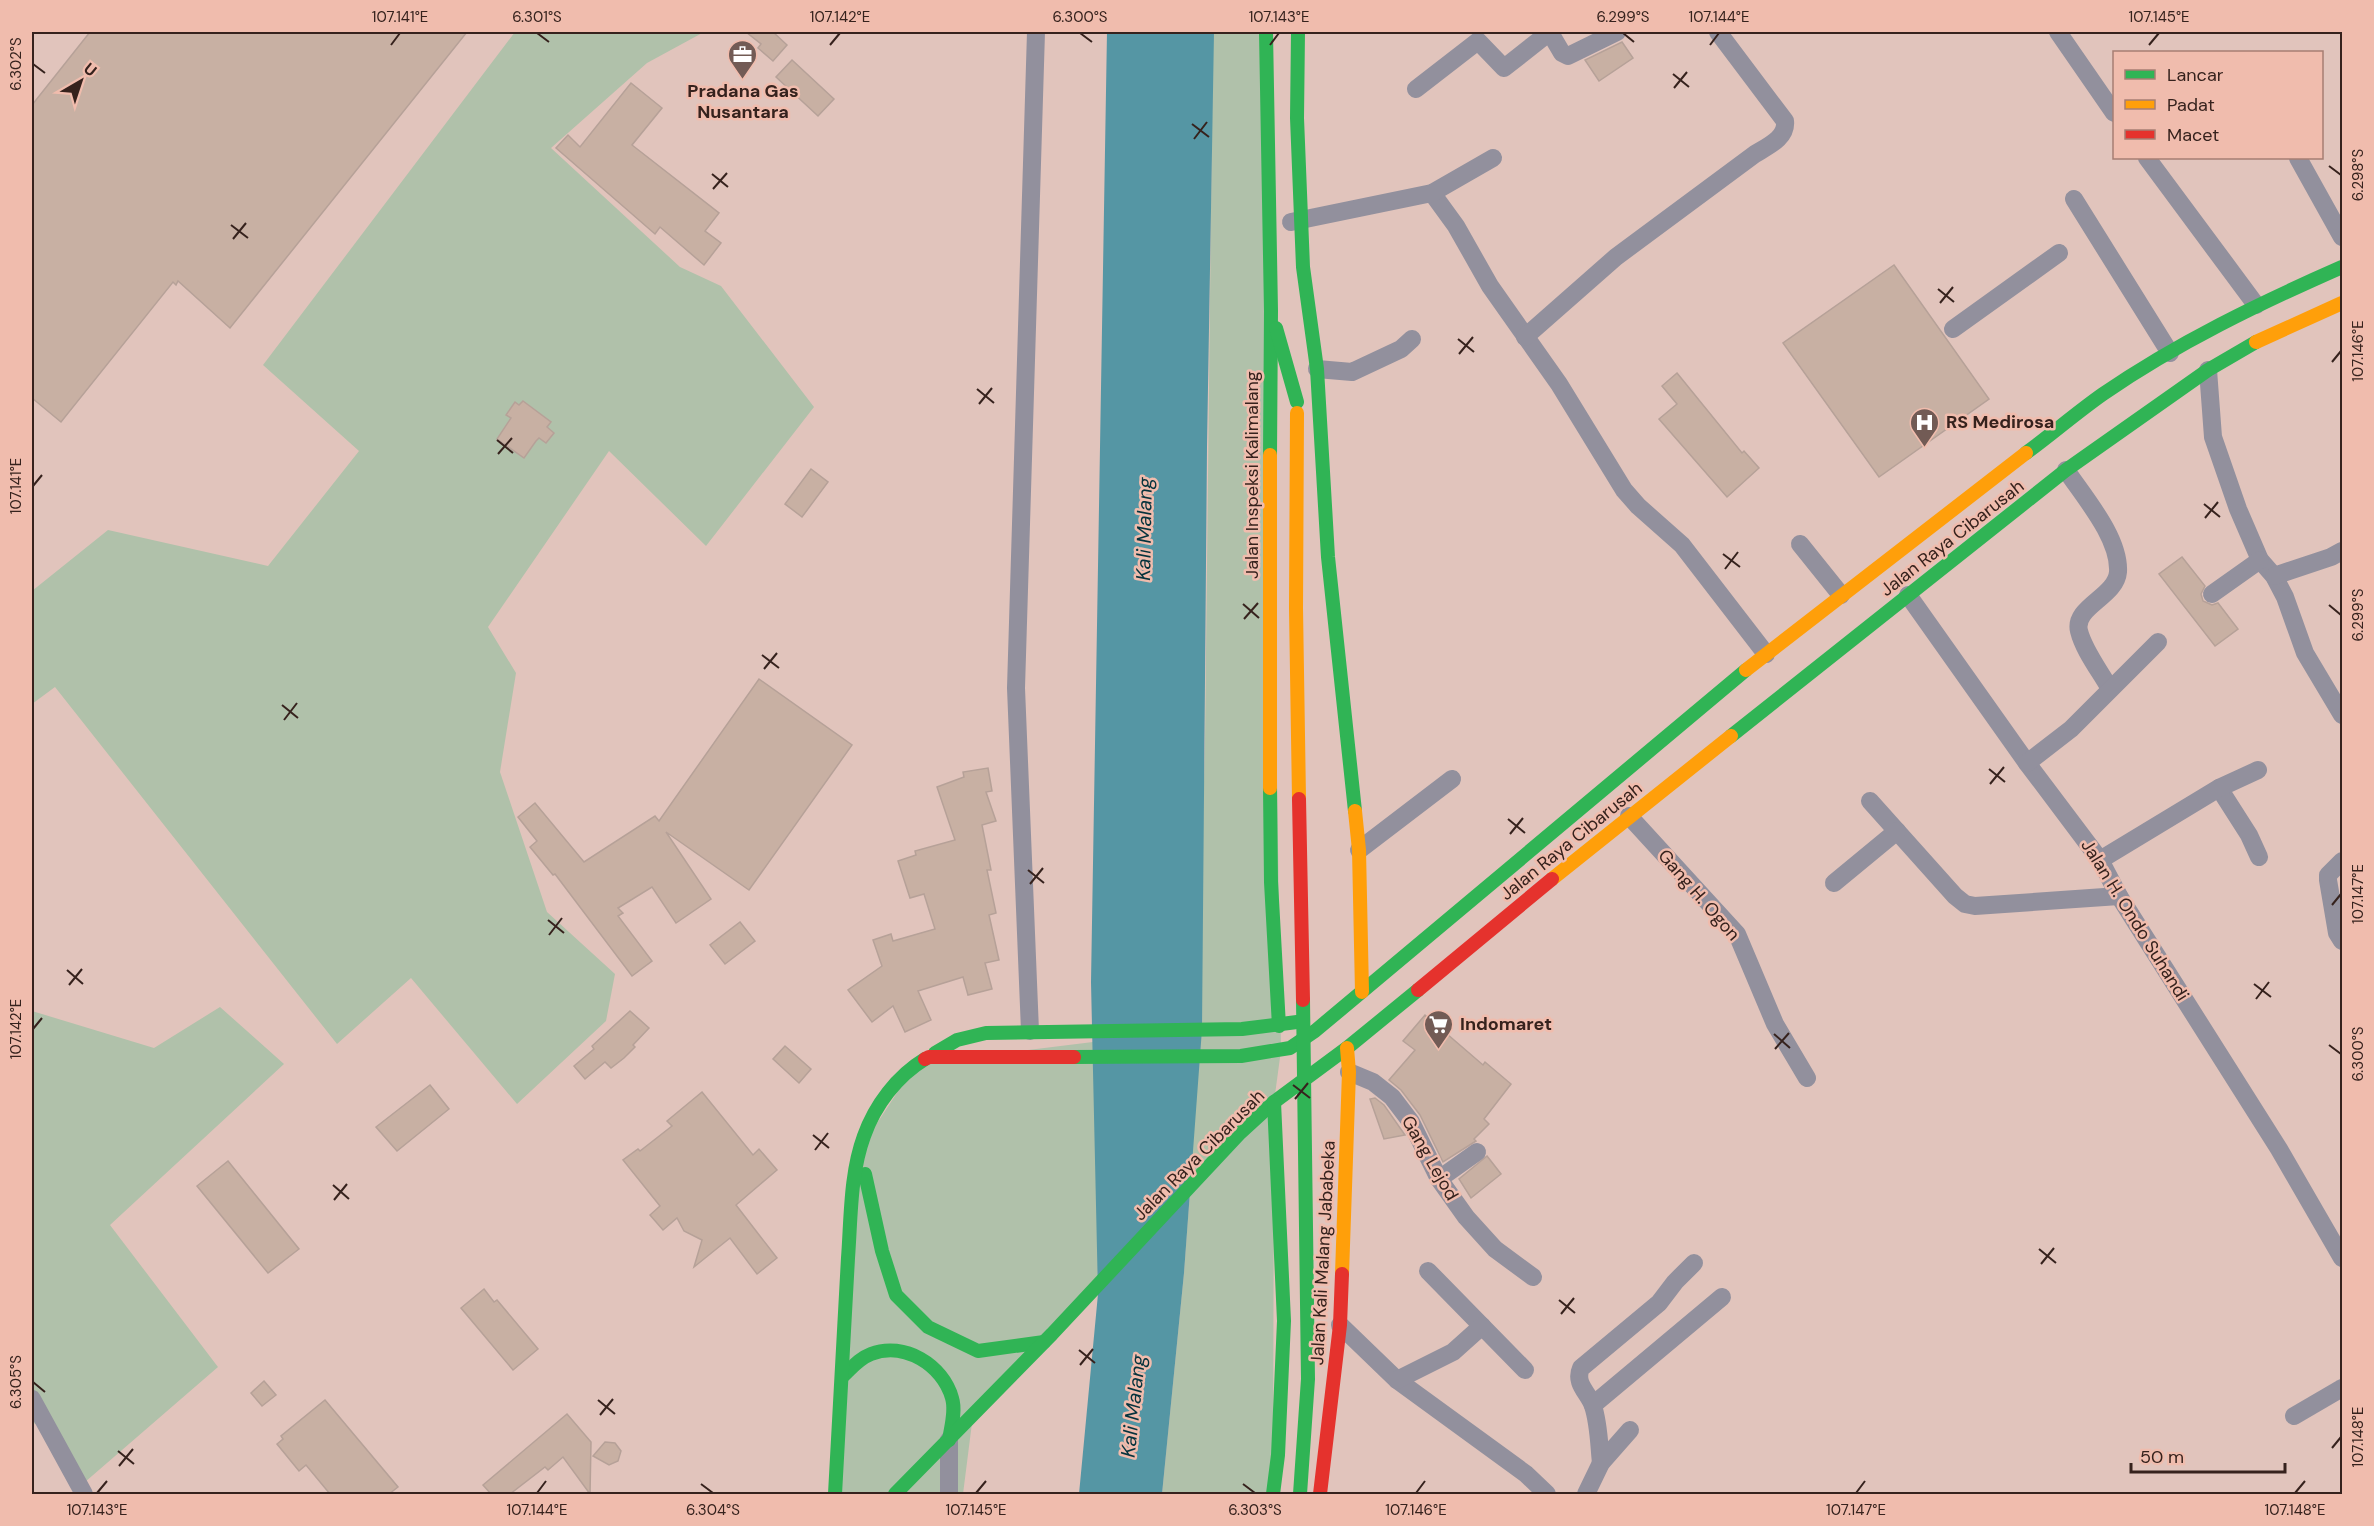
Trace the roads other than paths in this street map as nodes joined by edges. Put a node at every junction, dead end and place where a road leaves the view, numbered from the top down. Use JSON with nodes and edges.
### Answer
{"nodes":[{"id":1,"x":1036,"y":32,"type":"edge"},
{"id":2,"x":1266,"y":32,"type":"edge"},
{"id":3,"x":1298,"y":32,"type":"edge"},
{"id":4,"x":1617,"y":32,"type":"edge"},
{"id":5,"x":1718,"y":32,"type":"edge"},
{"id":6,"x":2058,"y":32,"type":"edge"},
{"id":7,"x":1416,"y":89,"type":"dead end"},
{"id":8,"x":2113,"y":110,"type":"edge"},
{"id":9,"x":1493,"y":158,"type":"dead end"},
{"id":10,"x":2148,"y":159,"type":"edge"},
{"id":11,"x":2299,"y":159,"type":"edge"},
{"id":12,"x":1432,"y":193,"type":"junction"},
{"id":13,"x":2074,"y":199,"type":"dead end"},
{"id":14,"x":1300,"y":222,"type":"junction"},
{"id":15,"x":1269,"y":224,"type":"junction"},
{"id":16,"x":2343,"y":237,"type":"edge"},
{"id":17,"x":2059,"y":253,"type":"dead end"},
{"id":18,"x":2343,"y":267,"type":"edge"},
{"id":19,"x":2343,"y":303,"type":"edge"},
{"id":20,"x":2256,"y":305,"type":"junction"},
{"id":21,"x":1271,"y":311,"type":"junction"},
{"id":22,"x":1310,"y":322,"type":"junction"},
{"id":23,"x":1953,"y":329,"type":"dead end"},
{"id":24,"x":1526,"y":337,"type":"junction"},
{"id":25,"x":1412,"y":339,"type":"dead end"},
{"id":26,"x":2170,"y":353,"type":"junction"},
{"id":27,"x":1317,"y":369,"type":"junction"},
{"id":28,"x":2208,"y":370,"type":"junction"},
{"id":29,"x":1297,"y":408,"type":"junction"},
{"id":30,"x":2067,"y":470,"type":"junction"},
{"id":31,"x":1800,"y":544,"type":"dead end"},
{"id":32,"x":2343,"y":551,"type":"edge"},
{"id":33,"x":2260,"y":560,"type":"junction"},
{"id":34,"x":2274,"y":576,"type":"junction"},
{"id":35,"x":2212,"y":594,"type":"dead end"},
{"id":36,"x":1841,"y":595,"type":"junction"},
{"id":37,"x":1908,"y":596,"type":"junction"},
{"id":38,"x":2158,"y":642,"type":"dead end"},
{"id":39,"x":1766,"y":654,"type":"junction"},
{"id":40,"x":2110,"y":689,"type":"junction"},
{"id":41,"x":2343,"y":715,"type":"edge"},
{"id":42,"x":2026,"y":764,"type":"junction"},
{"id":43,"x":2258,"y":770,"type":"dead end"},
{"id":44,"x":1452,"y":779,"type":"dead end"},
{"id":45,"x":2219,"y":788,"type":"junction"},
{"id":46,"x":1870,"y":801,"type":"dead end"},
{"id":47,"x":1629,"y":816,"type":"junction"},
{"id":48,"x":1897,"y":831,"type":"junction"},
{"id":49,"x":1359,"y":850,"type":"junction"},
{"id":50,"x":2259,"y":857,"type":"dead end"},
{"id":51,"x":2100,"y":860,"type":"junction"},
{"id":52,"x":2343,"y":861,"type":"edge"},
{"id":53,"x":1834,"y":883,"type":"dead end"},
{"id":54,"x":2119,"y":896,"type":"junction"},
{"id":55,"x":2343,"y":941,"type":"edge"},
{"id":56,"x":1362,"y":992,"type":"junction"},
{"id":57,"x":1342,"y":1008,"type":"junction"},
{"id":58,"x":1279,"y":1026,"type":"junction"},
{"id":59,"x":1030,"y":1031,"type":"junction"},
{"id":60,"x":1347,"y":1048,"type":"junction"},
{"id":61,"x":929,"y":1057,"type":"junction"},
{"id":62,"x":1349,"y":1072,"type":"junction"},
{"id":63,"x":1807,"y":1078,"type":"dead end"},
{"id":64,"x":1274,"y":1102,"type":"junction"},
{"id":65,"x":860,"y":1148,"type":"junction"},
{"id":66,"x":1477,"y":1152,"type":"dead end"},
{"id":67,"x":1439,"y":1179,"type":"junction"},
{"id":68,"x":2343,"y":1258,"type":"edge"},
{"id":69,"x":1694,"y":1263,"type":"dead end"},
{"id":70,"x":1428,"y":1271,"type":"dead end"},
{"id":71,"x":1533,"y":1277,"type":"dead end"},
{"id":72,"x":1722,"y":1297,"type":"dead end"},
{"id":73,"x":1284,"y":1321,"type":"junction"},
{"id":74,"x":1329,"y":1324,"type":"junction"},
{"id":75,"x":1482,"y":1326,"type":"junction"},
{"id":76,"x":1044,"y":1342,"type":"junction"},
{"id":77,"x":1525,"y":1370,"type":"dead end"},
{"id":78,"x":842,"y":1377,"type":"junction"},
{"id":79,"x":1397,"y":1380,"type":"junction"},
{"id":80,"x":2343,"y":1388,"type":"edge"},
{"id":81,"x":32,"y":1398,"type":"edge"},
{"id":82,"x":1593,"y":1405,"type":"junction"},
{"id":83,"x":2294,"y":1416,"type":"dead end"},
{"id":84,"x":1630,"y":1430,"type":"dead end"},
{"id":85,"x":949,"y":1440,"type":"junction"},
{"id":86,"x":1601,"y":1463,"type":"junction"},
{"id":87,"x":84,"y":1494,"type":"edge"},
{"id":88,"x":835,"y":1494,"type":"edge"},
{"id":89,"x":894,"y":1494,"type":"edge"},
{"id":90,"x":949,"y":1494,"type":"edge"},
{"id":91,"x":1273,"y":1494,"type":"edge"},
{"id":92,"x":1300,"y":1494,"type":"edge"},
{"id":93,"x":1320,"y":1494,"type":"edge"},
{"id":94,"x":1547,"y":1494,"type":"edge"},
{"id":95,"x":1586,"y":1494,"type":"edge"}],
"edges":[{"from":1,"to":59,"type":"street"},
{"from":2,"to":15,"type":"main road","name":"Jalan Inspeksi Kalimalang"},
{"from":3,"to":14,"type":"main road"},
{"from":4,"to":7,"type":"street"},
{"from":5,"to":24,"type":"street"},
{"from":6,"to":8,"type":"street"},
{"from":9,"to":12,"type":"street"},
{"from":10,"to":20,"type":"street"},
{"from":11,"to":16,"type":"street"},
{"from":12,"to":14,"type":"street"},
{"from":12,"to":24,"type":"street"},
{"from":13,"to":26,"type":"street"},
{"from":14,"to":15,"type":"street"},
{"from":14,"to":22,"type":"main road"},
{"from":15,"to":21,"type":"main road","name":"Jalan Inspeksi Kalimalang"},
{"from":17,"to":23,"type":"street"},
{"from":18,"to":20,"type":"main road","name":"Jalan Raya Cibarusah"},
{"from":19,"to":28,"type":"main road","name":"Jalan Raya Cibarusah"},
{"from":20,"to":26,"type":"main road","name":"Jalan Raya Cibarusah"},
{"from":21,"to":29,"type":"main road"},
{"from":21,"to":58,"type":"main road","name":"Jalan Inspeksi Kalimalang"},
{"from":22,"to":27,"type":"main road"},
{"from":22,"to":29,"type":"main road"},
{"from":24,"to":39,"type":"street"},
{"from":25,"to":27,"type":"street"},
{"from":26,"to":36,"type":"main road","name":"Jalan Raya Cibarusah"},
{"from":27,"to":49,"type":"main road"},
{"from":28,"to":30,"type":"main road","name":"Jalan Raya Cibarusah"},
{"from":28,"to":33,"type":"street"},
{"from":29,"to":92,"type":"main road","bridge":true},
{"from":30,"to":37,"type":"main road","name":"Jalan Raya Cibarusah"},
{"from":30,"to":40,"type":"street"},
{"from":31,"to":36,"type":"street"},
{"from":32,"to":34,"type":"street"},
{"from":33,"to":34,"type":"street"},
{"from":33,"to":35,"type":"street"},
{"from":34,"to":41,"type":"street"},
{"from":36,"to":39,"type":"main road","name":"Jalan Raya Cibarusah"},
{"from":37,"to":42,"type":"street","name":"Jalan H. Ondo Suhandi"},
{"from":37,"to":47,"type":"main road","name":"Jalan Raya Cibarusah"},
{"from":38,"to":40,"type":"street"},
{"from":39,"to":56,"type":"main road","name":"Jalan Raya Cibarusah"},
{"from":40,"to":42,"type":"street"},
{"from":42,"to":51,"type":"street","name":"Jalan H. Ondo Suhandi"},
{"from":43,"to":45,"type":"street"},
{"from":44,"to":49,"type":"street"},
{"from":45,"to":50,"type":"street"},
{"from":45,"to":51,"type":"street"},
{"from":46,"to":48,"type":"street"},
{"from":47,"to":60,"type":"main road","name":"Jalan Raya Cibarusah"},
{"from":47,"to":63,"type":"street","name":"Gang H. Ogon"},
{"from":48,"to":53,"type":"street"},
{"from":48,"to":54,"type":"street"},
{"from":49,"to":56,"type":"main road"},
{"from":51,"to":54,"type":"street","name":"Jalan H. Ondo Suhandi"},
{"from":52,"to":55,"type":"street"},
{"from":54,"to":68,"type":"street","name":"Jalan H. Ondo Suhandi"},
{"from":56,"to":57,"type":"main road","name":"Jalan Raya Cibarusah"},
{"from":57,"to":58,"type":"main road","name":"Jalan Raya Cibarusah"},
{"from":57,"to":61,"type":"main road","name":"Jalan Raya Cibarusah"},
{"from":58,"to":59,"type":"main road","name":"Jalan Raya Cibarusah"},
{"from":59,"to":61,"type":"main road","name":"Jalan Raya Cibarusah"},
{"from":60,"to":62,"type":"main road","name":"Jalan Kali Malang Jababeka"},
{"from":60,"to":64,"type":"main road","name":"Jalan Raya Cibarusah"},
{"from":61,"to":65,"type":"main road","name":"Jalan Raya Cibarusah"},
{"from":62,"to":67,"type":"street","name":"Gang Lejod"},
{"from":62,"to":74,"type":"main road","name":"Jalan Kali Malang Jababeka"},
{"from":64,"to":73,"type":"main road","name":"Jalan Kali Malang Jababeka"},
{"from":64,"to":76,"type":"main road","name":"Jalan Raya Cibarusah"},
{"from":65,"to":76,"type":"main road"},
{"from":65,"to":78,"type":"main road","name":"Jalan Raya Cibarusah"},
{"from":66,"to":67,"type":"street"},
{"from":67,"to":71,"type":"street","name":"Gang Lejod"},
{"from":69,"to":82,"type":"street"},
{"from":70,"to":75,"type":"street"},
{"from":72,"to":82,"type":"street"},
{"from":73,"to":74,"type":"main road"},
{"from":73,"to":91,"type":"main road","name":"Jalan Kali Malang Jababeka"},
{"from":74,"to":79,"type":"street"},
{"from":74,"to":93,"type":"main road","name":"Jalan Kali Malang Jababeka"},
{"from":75,"to":77,"type":"street"},
{"from":75,"to":79,"type":"street"},
{"from":76,"to":85,"type":"main road","name":"Jalan Raya Cibarusah"},
{"from":78,"to":85,"type":"main road"},
{"from":78,"to":88,"type":"main road","name":"Jalan Raya Cibarusah"},
{"from":79,"to":94,"type":"street"},
{"from":80,"to":83,"type":"street"},
{"from":81,"to":87,"type":"street"},
{"from":82,"to":86,"type":"street"},
{"from":84,"to":86,"type":"street"},
{"from":85,"to":89,"type":"main road","name":"Jalan Raya Cibarusah"},
{"from":85,"to":90,"type":"street"},
{"from":86,"to":95,"type":"street"}]}
